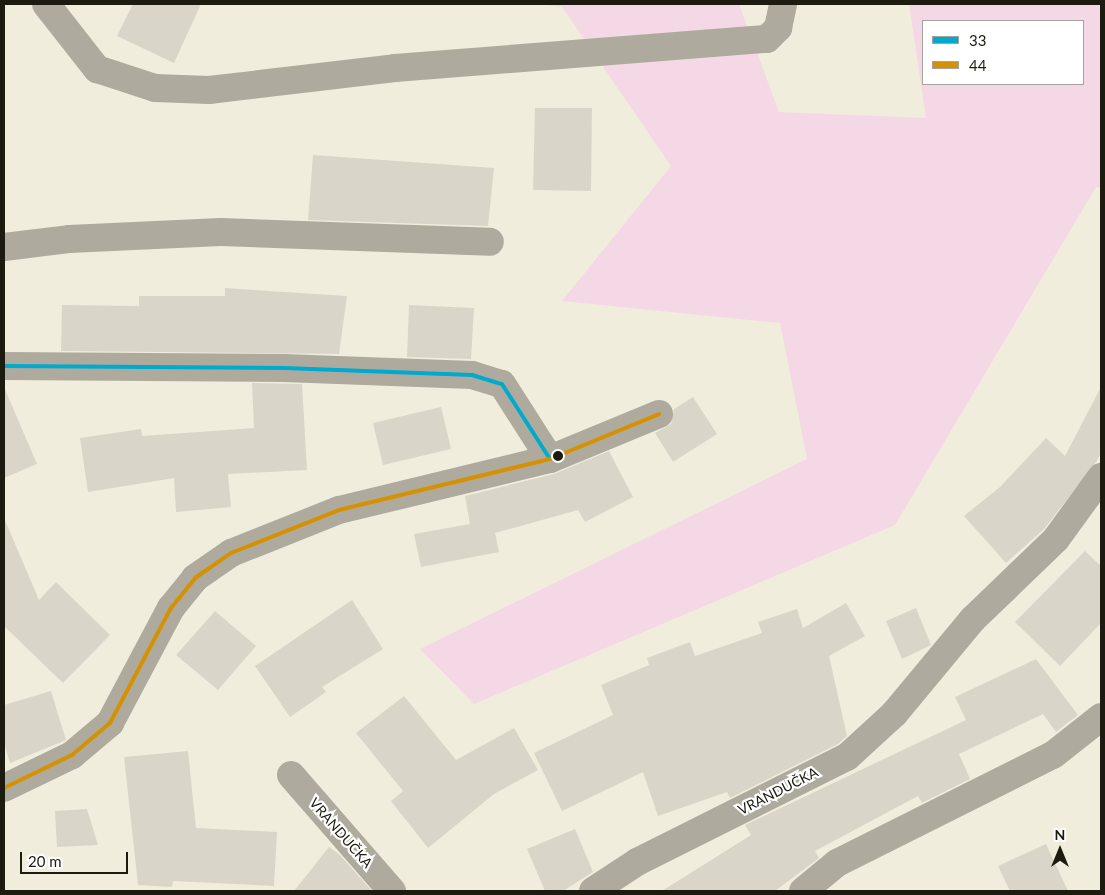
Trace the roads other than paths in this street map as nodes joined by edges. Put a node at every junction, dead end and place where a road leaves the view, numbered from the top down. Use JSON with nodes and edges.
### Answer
{"nodes":[{"id":1,"x":46,"y":4,"type":"edge"},
{"id":2,"x":781,"y":16,"type":"edge"},
{"id":3,"x":490,"y":242,"type":"dead end"},
{"id":4,"x":4,"y":247,"type":"edge"},
{"id":5,"x":4,"y":366,"type":"edge"},
{"id":6,"x":659,"y":414,"type":"dead end"},
{"id":7,"x":550,"y":459,"type":"junction"},
{"id":8,"x":1101,"y":477,"type":"edge"},
{"id":9,"x":1101,"y":717,"type":"edge"},
{"id":10,"x":291,"y":775,"type":"dead end"},
{"id":11,"x":4,"y":788,"type":"edge"},
{"id":12,"x":392,"y":891,"type":"edge"},
{"id":13,"x":593,"y":891,"type":"edge"},
{"id":14,"x":803,"y":891,"type":"edge"}],
"edges":[{"from":1,"to":2,"type":"street"},
{"from":3,"to":4,"type":"street"},
{"from":5,"to":7,"type":"street"},
{"from":6,"to":7,"type":"street"},
{"from":7,"to":11,"type":"street"},
{"from":8,"to":13,"type":"street","name":"VRANDUČKA"},
{"from":9,"to":14,"type":"street"},
{"from":10,"to":12,"type":"street","name":"VRANDUČKA"}]}
